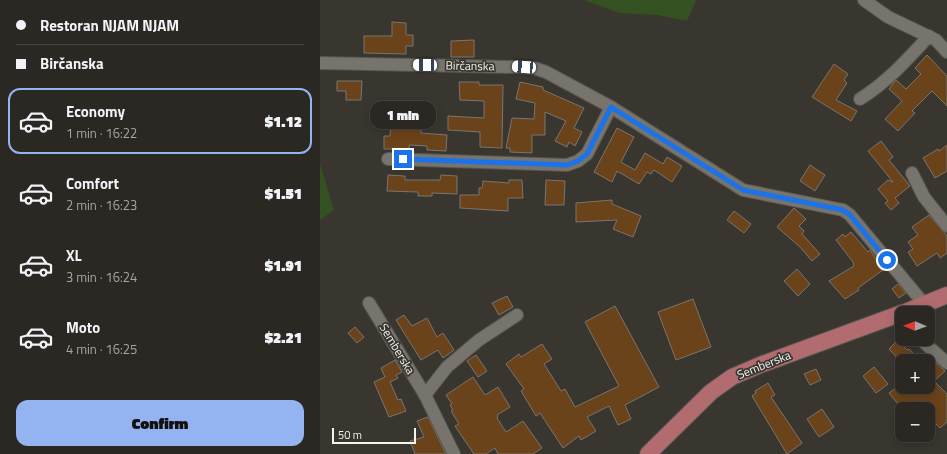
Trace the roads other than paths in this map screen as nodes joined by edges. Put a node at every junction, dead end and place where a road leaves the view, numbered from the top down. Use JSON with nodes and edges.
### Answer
{"nodes":[{"id":1,"x":864,"y":0,"type":"edge"},
{"id":2,"x":929,"y":36,"type":"junction"},
{"id":3,"x":947,"y":52,"type":"edge"},
{"id":4,"x":320,"y":64,"type":"edge"},
{"id":5,"x":860,"y":99,"type":"dead end"},
{"id":6,"x":611,"y":107,"type":"junction"},
{"id":7,"x":388,"y":159,"type":"dead end"},
{"id":8,"x":912,"y":174,"type":"dead end"},
{"id":9,"x":947,"y":226,"type":"edge"},
{"id":10,"x":947,"y":294,"type":"edge"},
{"id":11,"x":369,"y":303,"type":"dead end"},
{"id":12,"x":925,"y":305,"type":"joint"},
{"id":13,"x":517,"y":315,"type":"dead end"},
{"id":14,"x":895,"y":318,"type":"edge"},
{"id":15,"x":928,"y":346,"type":"edge"},
{"id":16,"x":947,"y":363,"type":"edge"},
{"id":17,"x":425,"y":395,"type":"junction"},
{"id":18,"x":454,"y":454,"type":"edge"},
{"id":19,"x":648,"y":454,"type":"edge"}],
"edges":[{"from":1,"to":2,"type":"street"},
{"from":2,"to":3,"type":"street"},
{"from":2,"to":5,"type":"street"},
{"from":4,"to":6,"type":"street","name":"Birčanska"},
{"from":6,"to":7,"type":"street"},
{"from":6,"to":12,"type":"street","name":"Birčanska"},
{"from":8,"to":9,"type":"street"},
{"from":10,"to":12,"type":"main road","name":"Semberska"},
{"from":11,"to":17,"type":"street","name":"Semberska"},
{"from":13,"to":17,"type":"street"},
{"from":14,"to":19,"type":"main road","name":"Semberska"},
{"from":15,"to":16,"type":"street"},
{"from":17,"to":18,"type":"street","name":"Semberska"}]}
